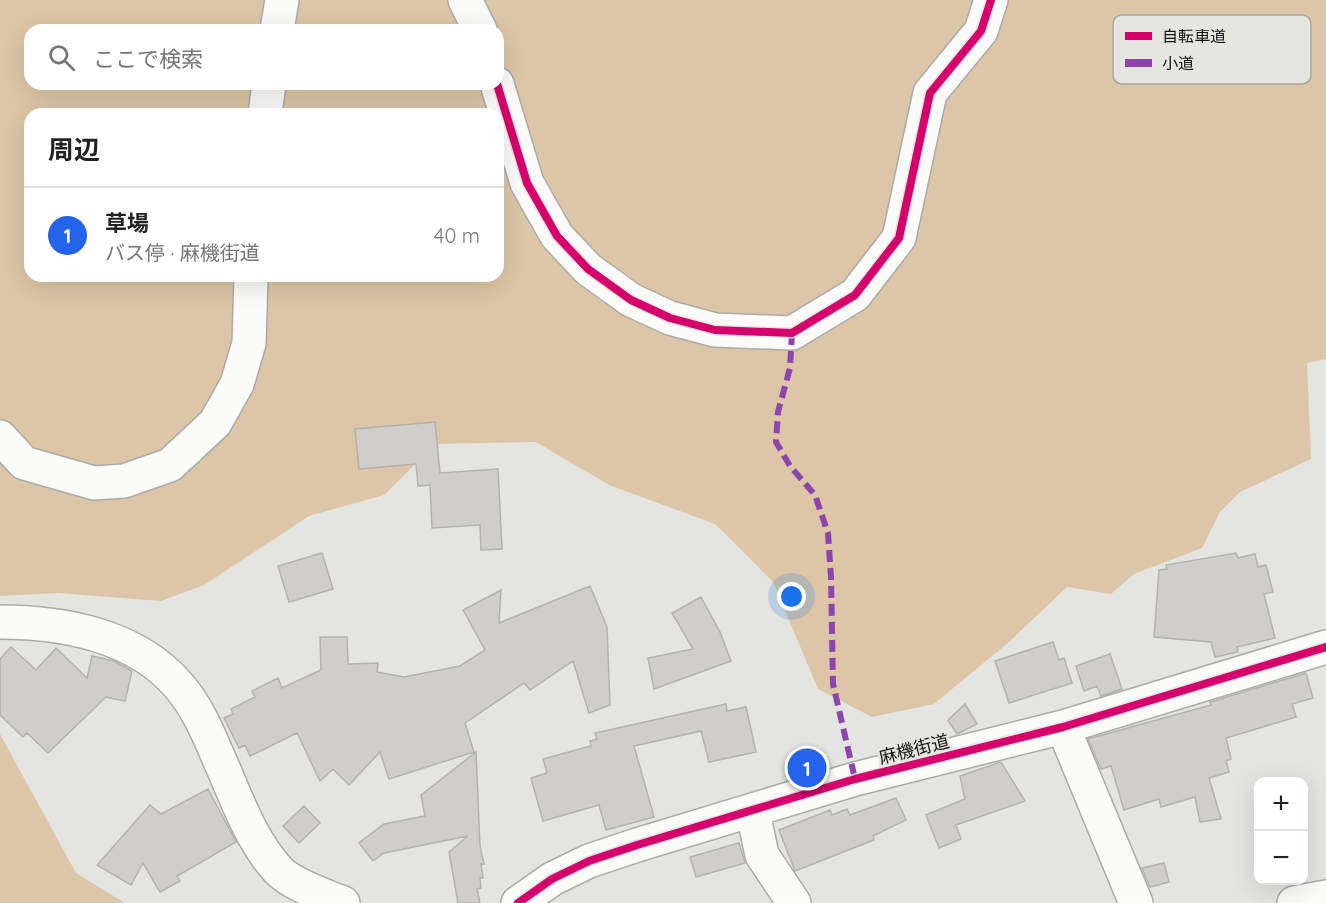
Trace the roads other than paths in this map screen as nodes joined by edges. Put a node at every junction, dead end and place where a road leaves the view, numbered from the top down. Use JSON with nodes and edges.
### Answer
{"nodes":[{"id":1,"x":282,"y":0,"type":"edge"},
{"id":2,"x":465,"y":0,"type":"edge"},
{"id":3,"x":991,"y":0,"type":"edge"},
{"id":4,"x":278,"y":24,"type":"edge"},
{"id":5,"x":477,"y":24,"type":"edge"},
{"id":6,"x":268,"y":90,"type":"edge"},
{"id":7,"x":499,"y":90,"type":"edge"},
{"id":8,"x":266,"y":108,"type":"edge"},
{"id":9,"x":251,"y":282,"type":"edge"},
{"id":10,"x":0,"y":437,"type":"edge"},
{"id":11,"x":0,"y":622,"type":"edge"},
{"id":12,"x":1326,"y":647,"type":"edge"},
{"id":13,"x":1063,"y":727,"type":"junction"},
{"id":14,"x":753,"y":812,"type":"junction"},
{"id":15,"x":1326,"y":897,"type":"edge"},
{"id":16,"x":343,"y":903,"type":"edge"},
{"id":17,"x":518,"y":903,"type":"edge"},
{"id":18,"x":794,"y":903,"type":"edge"},
{"id":19,"x":1136,"y":903,"type":"edge"},
{"id":20,"x":1294,"y":903,"type":"edge"}],
"edges":[{"from":1,"to":4,"type":"street"},
{"from":2,"to":5,"type":"street"},
{"from":3,"to":7,"type":"street"},
{"from":6,"to":8,"type":"street"},
{"from":9,"to":10,"type":"street"},
{"from":11,"to":16,"type":"street"},
{"from":12,"to":13,"type":"street","name":"麻機街道"},
{"from":13,"to":14,"type":"street","name":"麻機街道"},
{"from":13,"to":19,"type":"street"},
{"from":14,"to":17,"type":"street","name":"麻機街道"},
{"from":14,"to":18,"type":"street"},
{"from":15,"to":20,"type":"street"}]}
